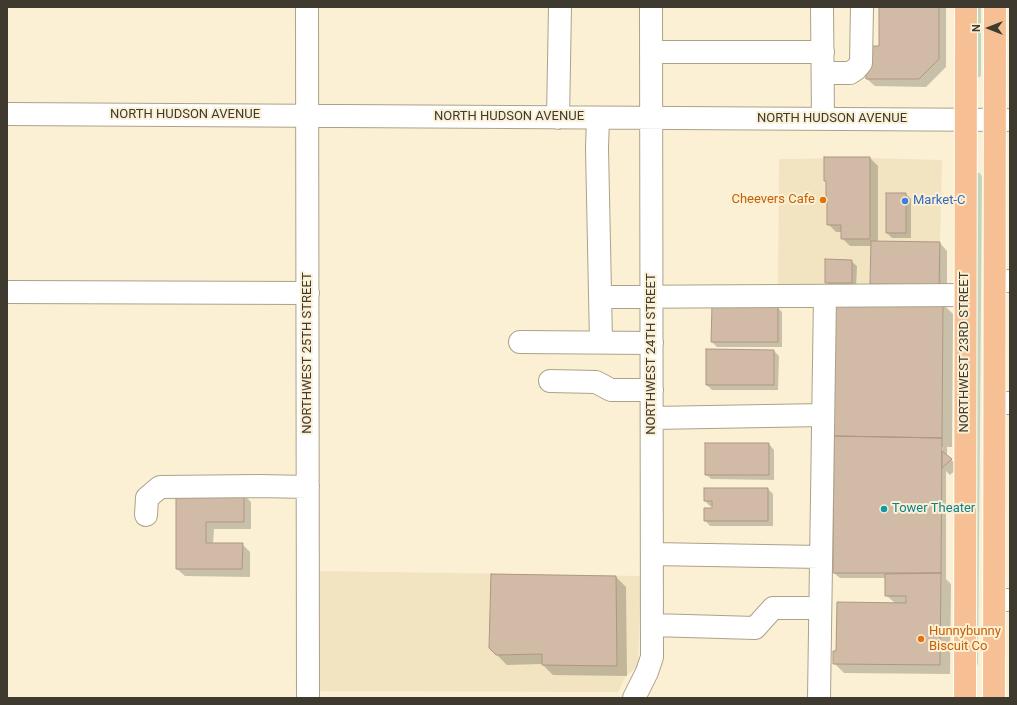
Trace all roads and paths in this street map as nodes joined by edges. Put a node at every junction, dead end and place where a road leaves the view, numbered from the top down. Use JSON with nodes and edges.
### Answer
{"nodes":[{"id":1,"x":307,"y":7,"type":"edge"},
{"id":2,"x":560,"y":7,"type":"edge"},
{"id":3,"x":651,"y":7,"type":"edge"},
{"id":4,"x":822,"y":7,"type":"edge"},
{"id":5,"x":862,"y":7,"type":"edge"},
{"id":6,"x":966,"y":7,"type":"edge"},
{"id":7,"x":995,"y":7,"type":"edge"},
{"id":8,"x":651,"y":52,"type":"junction"},
{"id":9,"x":823,"y":62,"type":"junction"},
{"id":10,"x":7,"y":114,"type":"edge"},
{"id":11,"x":308,"y":116,"type":"junction"},
{"id":12,"x":558,"y":118,"type":"junction"},
{"id":13,"x":598,"y":118,"type":"junction"},
{"id":14,"x":651,"y":118,"type":"junction"},
{"id":15,"x":823,"y":119,"type":"junction"},
{"id":16,"x":965,"y":120,"type":"junction"},
{"id":17,"x":1003,"y":120,"type":"edge"},
{"id":18,"x":1003,"y":281,"type":"edge"},
{"id":19,"x":7,"y":292,"type":"edge"},
{"id":20,"x":308,"y":293,"type":"junction"},
{"id":21,"x":965,"y":295,"type":"junction"},
{"id":22,"x":825,"y":296,"type":"junction"},
{"id":23,"x":600,"y":297,"type":"junction"},
{"id":24,"x":651,"y":297,"type":"junction"},
{"id":25,"x":520,"y":342,"type":"dead end"},
{"id":26,"x":601,"y":342,"type":"junction"},
{"id":27,"x":652,"y":343,"type":"junction"},
{"id":28,"x":550,"y":381,"type":"dead end"},
{"id":29,"x":652,"y":390,"type":"junction"},
{"id":30,"x":1002,"y":403,"type":"edge"},
{"id":31,"x":823,"y":415,"type":"junction"},
{"id":32,"x":652,"y":418,"type":"junction"},
{"id":33,"x":308,"y":487,"type":"junction"},
{"id":34,"x":146,"y":515,"type":"dead end"},
{"id":35,"x":652,"y":554,"type":"junction"},
{"id":36,"x":821,"y":557,"type":"junction"},
{"id":37,"x":1002,"y":600,"type":"edge"},
{"id":38,"x":820,"y":608,"type":"junction"},
{"id":39,"x":652,"y":625,"type":"junction"},
{"id":40,"x":308,"y":698,"type":"edge"},
{"id":41,"x":634,"y":698,"type":"edge"},
{"id":42,"x":819,"y":698,"type":"edge"},
{"id":43,"x":965,"y":698,"type":"edge"},
{"id":44,"x":994,"y":698,"type":"edge"}],
"edges":[{"from":1,"to":11,"type":"street","name":"NORTHWEST 25TH STREET"},
{"from":2,"to":12,"type":"street"},
{"from":3,"to":8,"type":"street","name":"NORTHWEST 24TH STREET"},
{"from":4,"to":9,"type":"street"},
{"from":5,"to":9,"type":"street"},
{"from":6,"to":16,"type":"main road","name":"NORTHWEST 23RD STREET"},
{"from":7,"to":17,"type":"main road"},
{"from":8,"to":9,"type":"street"},
{"from":8,"to":14,"type":"street","name":"NORTHWEST 24TH STREET"},
{"from":9,"to":15,"type":"street"},
{"from":10,"to":11,"type":"street","name":"NORTH HUDSON AVENUE"},
{"from":11,"to":12,"type":"street","name":"NORTH HUDSON AVENUE"},
{"from":11,"to":20,"type":"street","name":"NORTHWEST 25TH STREET"},
{"from":12,"to":13,"type":"street","name":"NORTH HUDSON AVENUE"},
{"from":13,"to":14,"type":"street","name":"NORTH HUDSON AVENUE"},
{"from":13,"to":23,"type":"street"},
{"from":14,"to":15,"type":"street","name":"NORTH HUDSON AVENUE"},
{"from":14,"to":24,"type":"street","name":"NORTHWEST 24TH STREET"},
{"from":15,"to":16,"type":"street","name":"NORTH HUDSON AVENUE"},
{"from":16,"to":17,"type":"street","name":"NORTH HUDSON AVENUE"},
{"from":16,"to":21,"type":"main road","name":"NORTHWEST 23RD STREET"},
{"from":17,"to":18,"type":"main road"},
{"from":18,"to":30,"type":"main road"},
{"from":19,"to":20,"type":"street"},
{"from":20,"to":33,"type":"street","name":"NORTHWEST 25TH STREET"},
{"from":21,"to":22,"type":"street"},
{"from":21,"to":43,"type":"main road","name":"NORTHWEST 23RD STREET"},
{"from":22,"to":24,"type":"street"},
{"from":22,"to":31,"type":"street"},
{"from":23,"to":24,"type":"street"},
{"from":23,"to":26,"type":"street"},
{"from":24,"to":27,"type":"street","name":"NORTHWEST 24TH STREET"},
{"from":25,"to":26,"type":"street"},
{"from":26,"to":27,"type":"street"},
{"from":27,"to":29,"type":"street","name":"NORTHWEST 24TH STREET"},
{"from":28,"to":29,"type":"street"},
{"from":29,"to":32,"type":"street","name":"NORTHWEST 24TH STREET"},
{"from":30,"to":37,"type":"main road"},
{"from":31,"to":32,"type":"street"},
{"from":31,"to":36,"type":"street"},
{"from":32,"to":35,"type":"street","name":"NORTHWEST 24TH STREET"},
{"from":33,"to":34,"type":"street"},
{"from":33,"to":40,"type":"street","name":"NORTHWEST 25TH STREET"},
{"from":35,"to":36,"type":"street"},
{"from":35,"to":39,"type":"street","name":"NORTHWEST 24TH STREET"},
{"from":36,"to":38,"type":"street"},
{"from":37,"to":44,"type":"main road"},
{"from":38,"to":39,"type":"street"},
{"from":38,"to":42,"type":"street"},
{"from":39,"to":41,"type":"street","name":"NORTHWEST 24TH STREET"}]}
